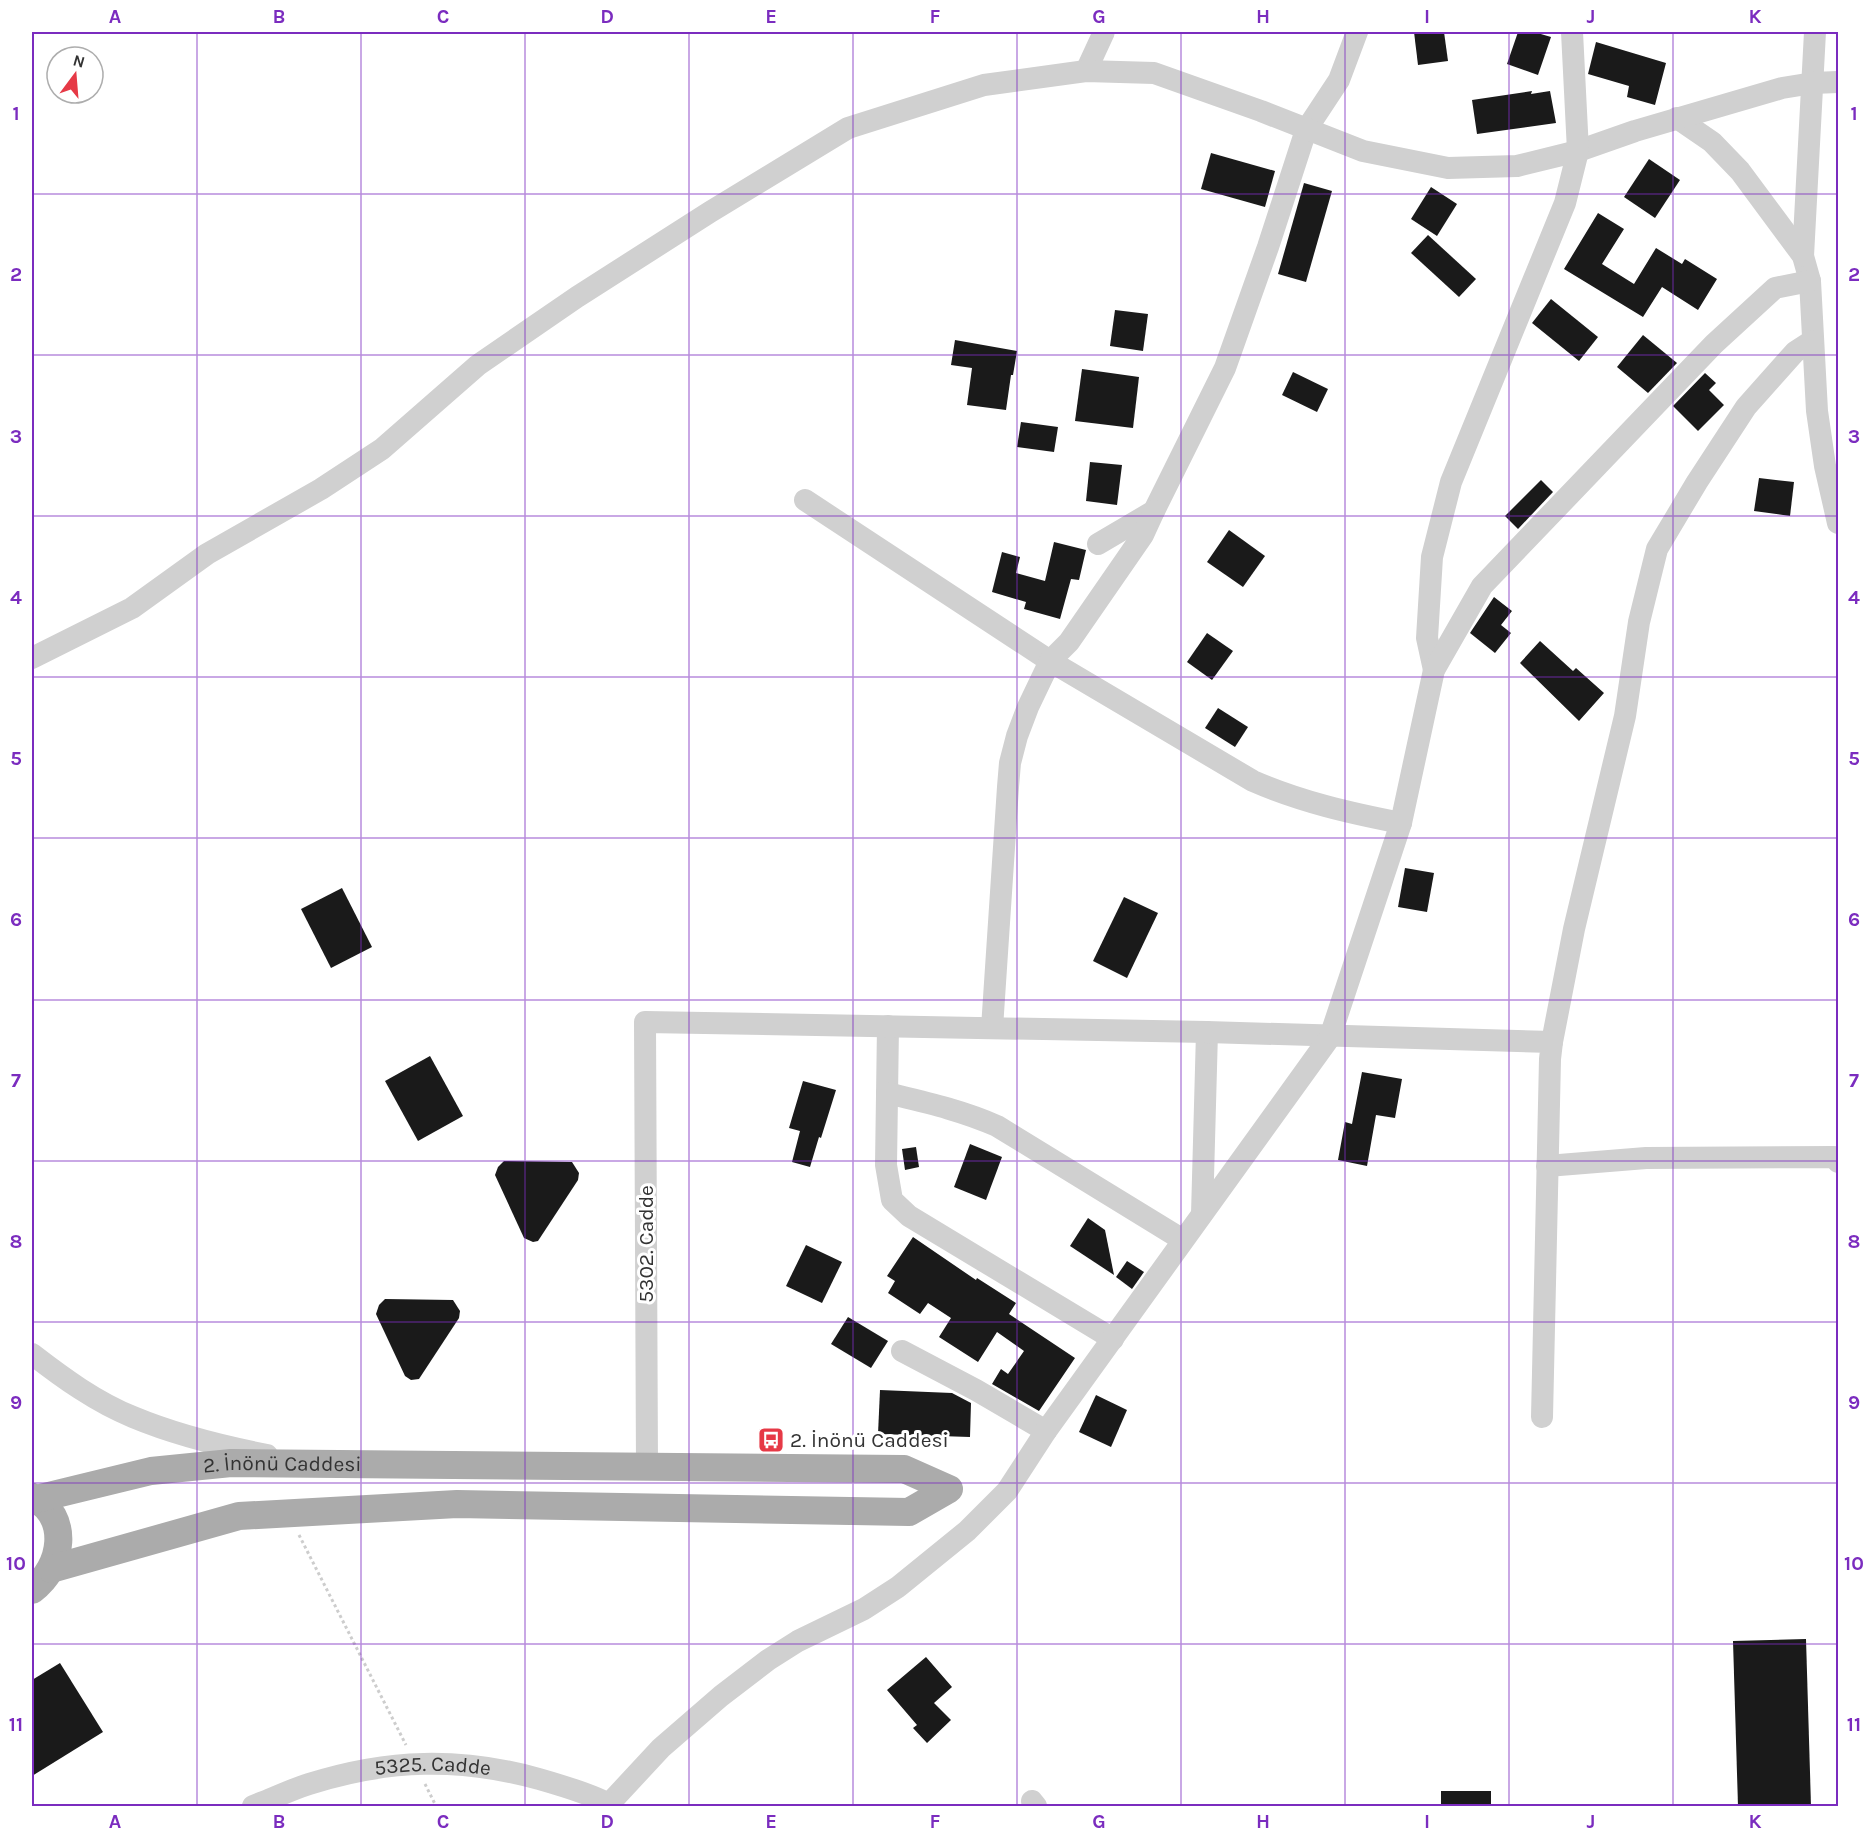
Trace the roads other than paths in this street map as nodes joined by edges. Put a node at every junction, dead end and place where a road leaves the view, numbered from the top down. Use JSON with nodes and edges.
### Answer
{"nodes":[{"id":1,"x":1104,"y":32,"type":"edge"},
{"id":2,"x":1357,"y":32,"type":"edge"},
{"id":3,"x":1572,"y":32,"type":"edge"},
{"id":4,"x":1815,"y":32,"type":"edge"},
{"id":5,"x":1086,"y":71,"type":"junction"},
{"id":6,"x":1839,"y":82,"type":"edge"},
{"id":7,"x":1813,"y":83,"type":"junction"},
{"id":8,"x":1677,"y":118,"type":"junction"},
{"id":9,"x":1305,"y":130,"type":"junction"},
{"id":10,"x":1578,"y":151,"type":"junction"},
{"id":11,"x":1803,"y":256,"type":"junction"},
{"id":12,"x":1810,"y":281,"type":"junction"},
{"id":13,"x":1812,"y":341,"type":"junction"},
{"id":14,"x":806,"y":500,"type":"dead end"},
{"id":15,"x":1154,"y":511,"type":"junction"},
{"id":16,"x":1839,"y":523,"type":"edge"},
{"id":17,"x":1098,"y":544,"type":"dead end"},
{"id":18,"x":32,"y":658,"type":"edge"},
{"id":19,"x":1050,"y":661,"type":"junction"},
{"id":20,"x":1434,"y":670,"type":"junction"},
{"id":21,"x":1401,"y":823,"type":"junction"},
{"id":22,"x":888,"y":1026,"type":"junction"},
{"id":23,"x":992,"y":1028,"type":"junction"},
{"id":24,"x":1207,"y":1032,"type":"junction"},
{"id":25,"x":1330,"y":1037,"type":"junction"},
{"id":26,"x":1552,"y":1042,"type":"junction"},
{"id":27,"x":887,"y":1094,"type":"junction"},
{"id":28,"x":1839,"y":1162,"type":"edge"},
{"id":29,"x":1547,"y":1166,"type":"junction"},
{"id":30,"x":1202,"y":1214,"type":"junction"},
{"id":31,"x":1183,"y":1240,"type":"junction"},
{"id":32,"x":1113,"y":1339,"type":"junction"},
{"id":33,"x":902,"y":1351,"type":"dead end"},
{"id":34,"x":32,"y":1354,"type":"edge"},
{"id":35,"x":1542,"y":1418,"type":"dead end"},
{"id":36,"x":1046,"y":1431,"type":"junction"},
{"id":37,"x":309,"y":1463,"type":"junction"},
{"id":38,"x":647,"y":1466,"type":"junction"},
{"id":39,"x":33,"y":1496,"type":"edge"},
{"id":40,"x":648,"y":1507,"type":"junction"},
{"id":41,"x":51,"y":1569,"type":"junction"},
{"id":42,"x":32,"y":1590,"type":"edge"},
{"id":43,"x":611,"y":1805,"type":"edge"},
{"id":44,"x":253,"y":1806,"type":"edge"}],
"edges":[{"from":1,"to":5,"type":"street"},
{"from":2,"to":9,"type":"street"},
{"from":3,"to":10,"type":"street"},
{"from":4,"to":7,"type":"street"},
{"from":5,"to":9,"type":"street"},
{"from":5,"to":18,"type":"street"},
{"from":6,"to":7,"type":"street"},
{"from":7,"to":8,"type":"street"},
{"from":7,"to":11,"type":"street"},
{"from":8,"to":10,"type":"street"},
{"from":8,"to":11,"type":"street"},
{"from":9,"to":10,"type":"street"},
{"from":9,"to":15,"type":"street"},
{"from":10,"to":20,"type":"street"},
{"from":11,"to":12,"type":"street"},
{"from":12,"to":13,"type":"street"},
{"from":12,"to":20,"type":"street"},
{"from":13,"to":16,"type":"street"},
{"from":13,"to":26,"type":"street"},
{"from":14,"to":19,"type":"street"},
{"from":15,"to":17,"type":"street"},
{"from":15,"to":19,"type":"street"},
{"from":19,"to":21,"type":"street"},
{"from":19,"to":23,"type":"street"},
{"from":20,"to":21,"type":"street"},
{"from":21,"to":25,"type":"street"},
{"from":22,"to":23,"type":"street"},
{"from":22,"to":27,"type":"street"},
{"from":22,"to":38,"type":"street","name":"5302. Cadde"},
{"from":23,"to":24,"type":"street"},
{"from":24,"to":25,"type":"street"},
{"from":24,"to":30,"type":"street"},
{"from":25,"to":26,"type":"street"},
{"from":25,"to":30,"type":"street"},
{"from":26,"to":29,"type":"street"},
{"from":27,"to":31,"type":"street"},
{"from":27,"to":32,"type":"street"},
{"from":28,"to":29,"type":"street"},
{"from":29,"to":35,"type":"street"},
{"from":30,"to":31,"type":"street"},
{"from":31,"to":32,"type":"street"},
{"from":32,"to":36,"type":"street"},
{"from":33,"to":36,"type":"street"},
{"from":34,"to":37,"type":"street"},
{"from":36,"to":43,"type":"street"},
{"from":37,"to":38,"type":"main road","name":"2. İnönü Caddesi"},
{"from":37,"to":39,"type":"main road","name":"2. İnönü Caddesi"},
{"from":38,"to":40,"type":"main road"},
{"from":38,"to":40,"type":"main road","name":"2. İnönü Caddesi"},
{"from":39,"to":41,"type":"main road","name":"2. İnönü Caddesi"},
{"from":40,"to":41,"type":"main road","name":"2. İnönü Caddesi"},
{"from":41,"to":42,"type":"main road","name":"2. İnönü Caddesi"},
{"from":43,"to":44,"type":"street","name":"5325. Cadde"}]}
